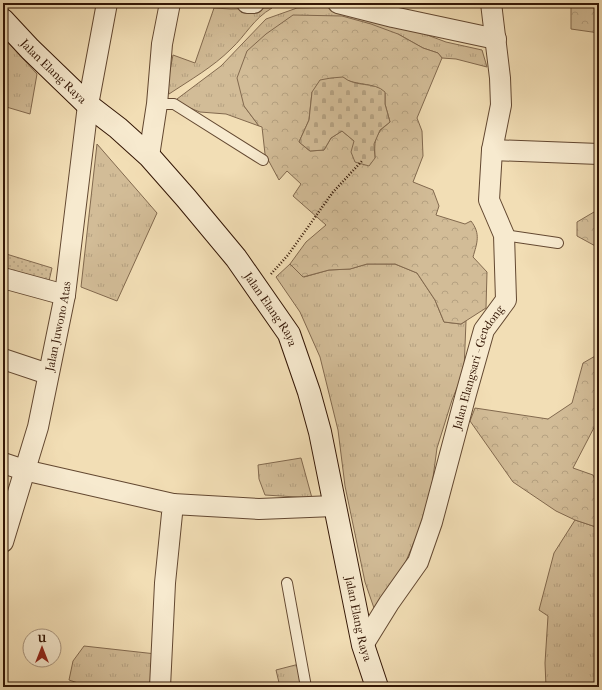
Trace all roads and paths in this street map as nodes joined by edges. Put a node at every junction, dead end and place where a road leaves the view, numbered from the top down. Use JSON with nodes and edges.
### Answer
{"nodes":[{"id":1,"x":107,"y":3,"type":"edge"},
{"id":2,"x":170,"y":3,"type":"edge"},
{"id":3,"x":247,"y":3,"type":"edge"},
{"id":4,"x":254,"y":3,"type":"edge"},
{"id":5,"x":338,"y":3,"type":"edge"},
{"id":6,"x":491,"y":3,"type":"edge"},
{"id":7,"x":3,"y":20,"type":"edge"},
{"id":8,"x":496,"y":39,"type":"junction"},
{"id":9,"x":157,"y":104,"type":"junction"},
{"id":10,"x":88,"y":105,"type":"junction"},
{"id":11,"x":492,"y":150,"type":"junction"},
{"id":12,"x":599,"y":154,"type":"edge"},
{"id":13,"x":149,"y":156,"type":"junction"},
{"id":14,"x":263,"y":160,"type":"dead end"},
{"id":15,"x":362,"y":161,"type":"dead end"},
{"id":16,"x":504,"y":235,"type":"junction"},
{"id":17,"x":558,"y":243,"type":"dead end"},
{"id":18,"x":3,"y":278,"type":"edge"},
{"id":19,"x":257,"y":289,"type":"junction"},
{"id":20,"x":65,"y":295,"type":"junction"},
{"id":21,"x":3,"y":359,"type":"edge"},
{"id":22,"x":48,"y":374,"type":"junction"},
{"id":23,"x":3,"y":464,"type":"edge"},
{"id":24,"x":24,"y":470,"type":"junction"},
{"id":25,"x":173,"y":504,"type":"junction"},
{"id":26,"x":334,"y":506,"type":"junction"},
{"id":27,"x":3,"y":542,"type":"edge"},
{"id":28,"x":287,"y":583,"type":"dead end"},
{"id":29,"x":363,"y":645,"type":"junction"},
{"id":30,"x":160,"y":687,"type":"edge"},
{"id":31,"x":306,"y":687,"type":"edge"},
{"id":32,"x":377,"y":687,"type":"edge"}],
"edges":[{"from":1,"to":10,"type":"street","name":"Jalan Juwono Atas"},
{"from":2,"to":9,"type":"street"},
{"from":3,"to":4,"type":"street"},
{"from":5,"to":8,"type":"street"},
{"from":6,"to":8,"type":"street","name":"Jalan Elangsari - Gendong"},
{"from":7,"to":10,"type":"main road","name":"Jalan Elang Raya"},
{"from":8,"to":11,"type":"street","name":"Jalan Elangsari - Gendong"},
{"from":9,"to":13,"type":"street"},
{"from":9,"to":14,"type":"lane"},
{"from":10,"to":13,"type":"main road","name":"Jalan Elang Raya"},
{"from":10,"to":20,"type":"street","name":"Jalan Juwono Atas"},
{"from":11,"to":12,"type":"street"},
{"from":11,"to":16,"type":"street","name":"Jalan Elangsari - Gendong"},
{"from":13,"to":19,"type":"main road","name":"Jalan Elang Raya"},
{"from":15,"to":19,"type":"path"},
{"from":16,"to":17,"type":"lane"},
{"from":16,"to":29,"type":"street","name":"Jalan Elangsari - Gendong"},
{"from":18,"to":20,"type":"street"},
{"from":19,"to":26,"type":"main road","name":"Jalan Elang Raya"},
{"from":20,"to":22,"type":"street","name":"Jalan Juwono Atas"},
{"from":21,"to":22,"type":"street"},
{"from":22,"to":24,"type":"street","name":"Jalan Juwono Atas"},
{"from":23,"to":24,"type":"street"},
{"from":24,"to":25,"type":"street"},
{"from":24,"to":27,"type":"street","name":"Jalan Juwono Atas"},
{"from":25,"to":26,"type":"street"},
{"from":25,"to":30,"type":"street"},
{"from":26,"to":29,"type":"main road","name":"Jalan Elang Raya"},
{"from":28,"to":31,"type":"lane"},
{"from":29,"to":32,"type":"main road","name":"Jalan Elang Raya"}]}
